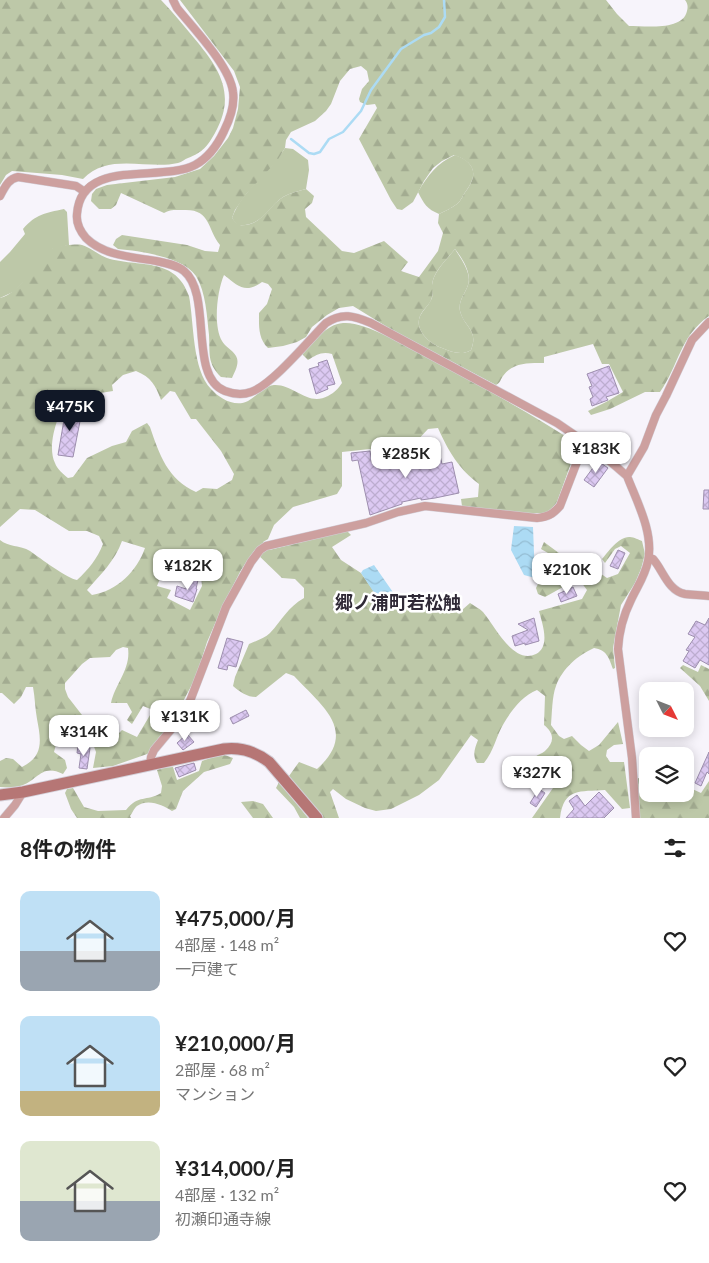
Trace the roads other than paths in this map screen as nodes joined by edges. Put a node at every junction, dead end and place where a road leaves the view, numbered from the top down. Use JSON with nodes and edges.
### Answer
{"nodes":[{"id":1,"x":173,"y":0,"type":"edge"},
{"id":2,"x":85,"y":192,"type":"junction"},
{"id":3,"x":0,"y":196,"type":"edge"},
{"id":4,"x":709,"y":322,"type":"edge"},
{"id":5,"x":584,"y":441,"type":"junction"},
{"id":6,"x":627,"y":476,"type":"junction"},
{"id":7,"x":649,"y":558,"type":"junction"},
{"id":8,"x":709,"y":596,"type":"edge"},
{"id":9,"x":150,"y":765,"type":"junction"},
{"id":10,"x":23,"y":792,"type":"junction"},
{"id":11,"x":0,"y":795,"type":"edge"},
{"id":12,"x":4,"y":818,"type":"edge"},
{"id":13,"x":317,"y":818,"type":"edge"},
{"id":14,"x":636,"y":818,"type":"edge"}],
"edges":[{"from":1,"to":2,"type":"street"},
{"from":2,"to":3,"type":"street"},
{"from":2,"to":5,"type":"street"},
{"from":4,"to":6,"type":"street"},
{"from":5,"to":6,"type":"street"},
{"from":5,"to":9,"type":"street"},
{"from":6,"to":7,"type":"street"},
{"from":7,"to":8,"type":"street"},
{"from":7,"to":14,"type":"street"},
{"from":9,"to":10,"type":"main road"},
{"from":9,"to":13,"type":"main road"},
{"from":10,"to":11,"type":"main road"},
{"from":10,"to":12,"type":"street"}]}
